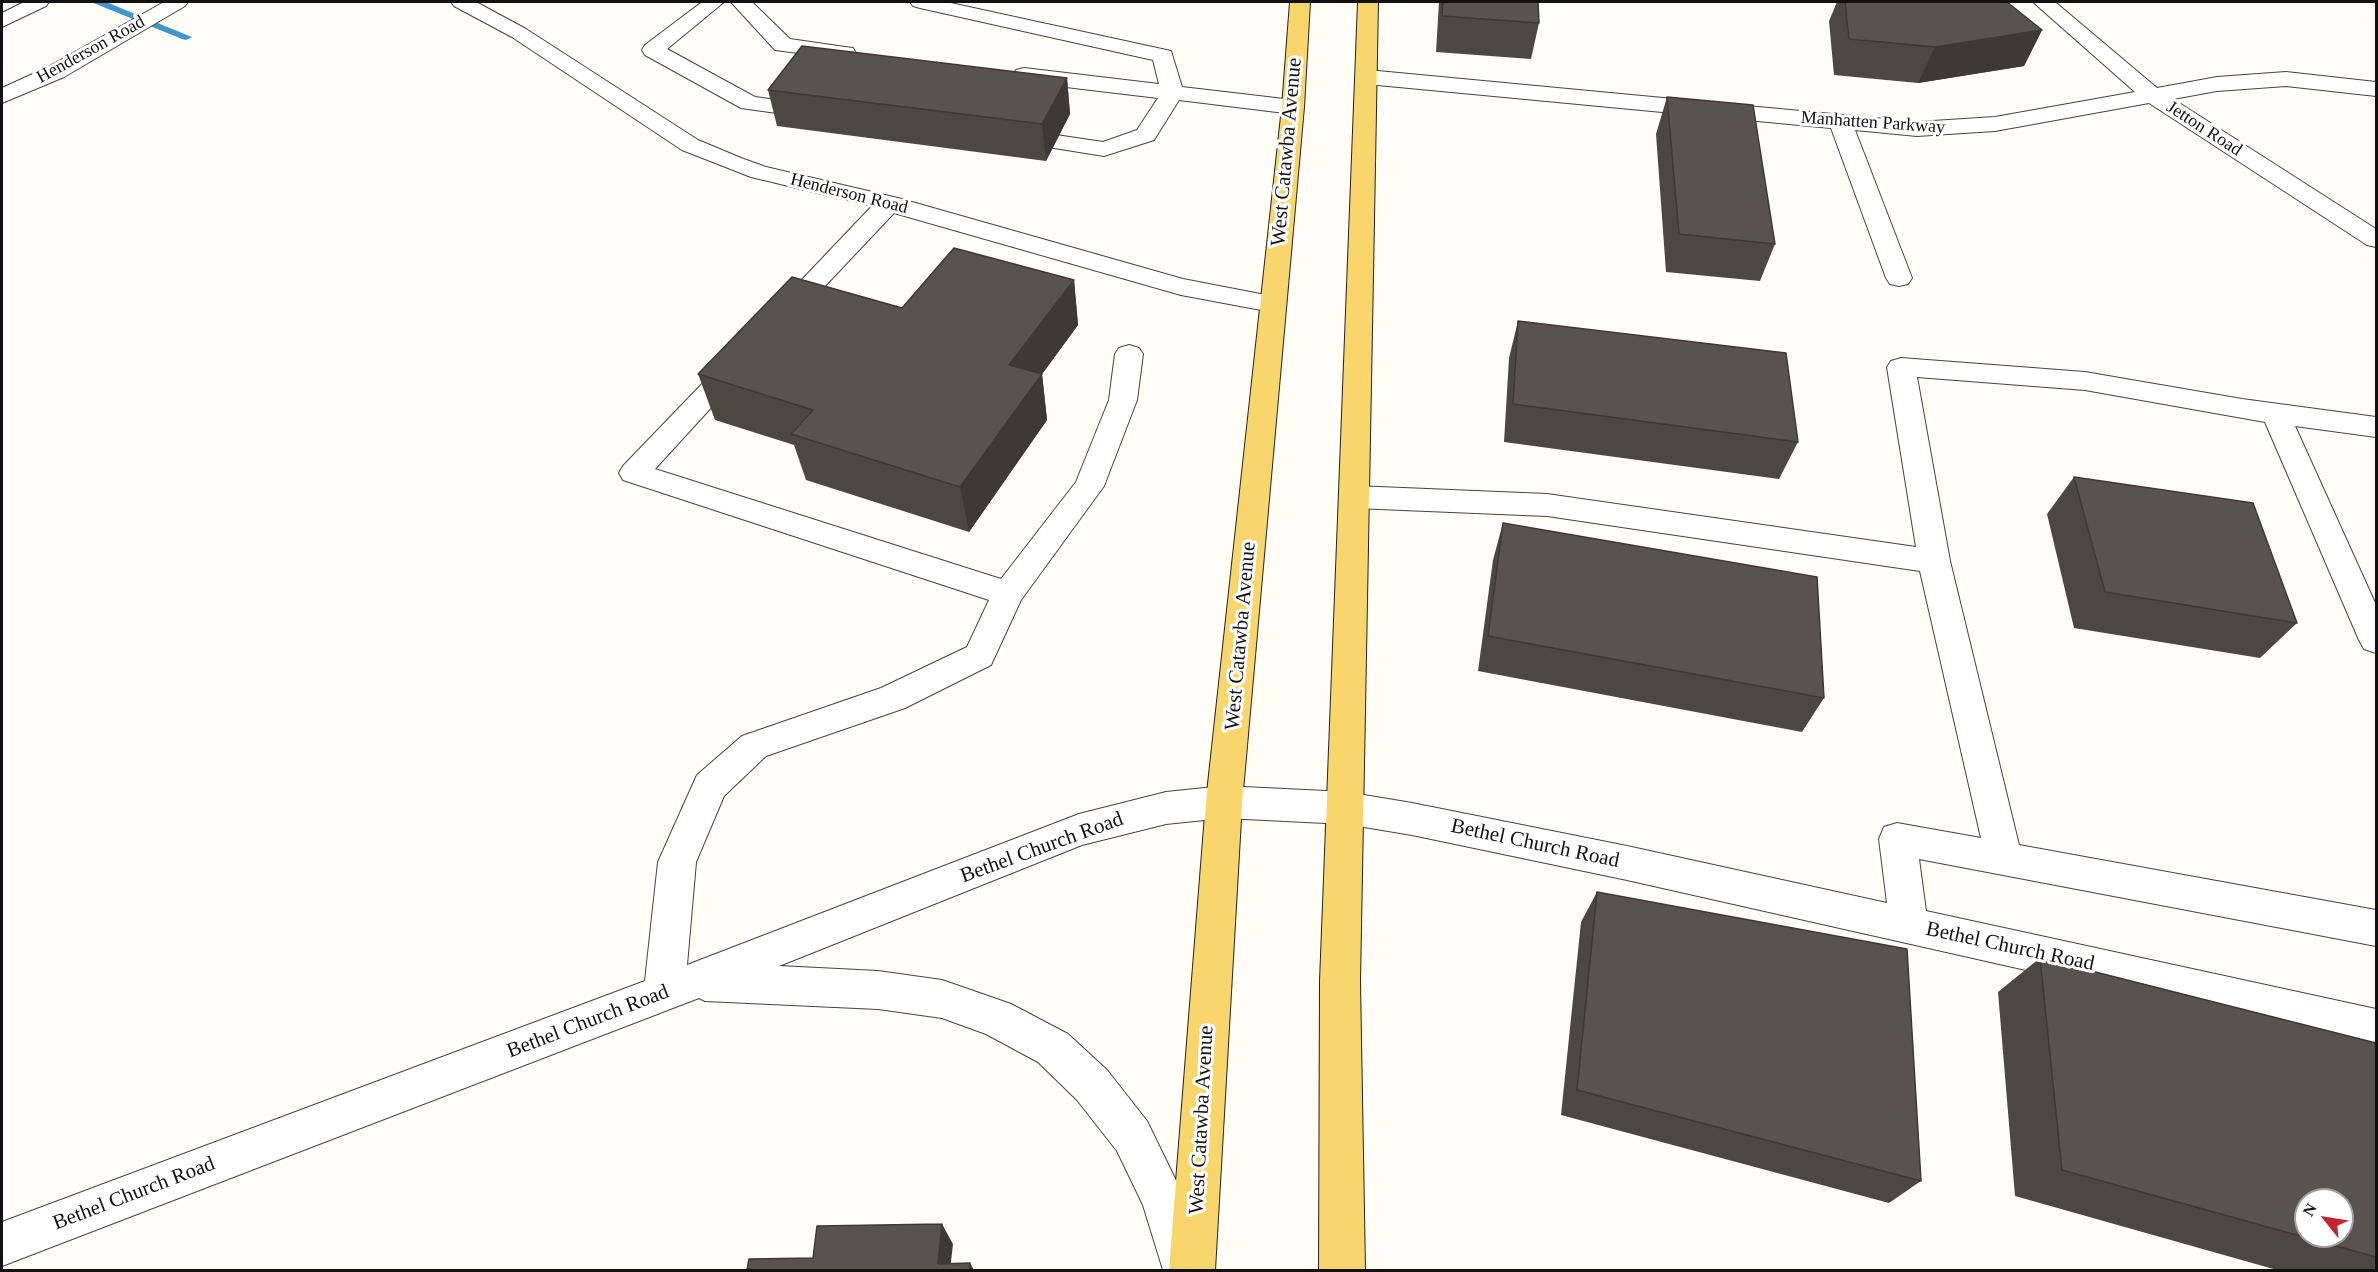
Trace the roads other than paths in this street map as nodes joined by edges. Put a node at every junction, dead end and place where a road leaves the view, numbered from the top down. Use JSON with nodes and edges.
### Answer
{"nodes":[{"id":1,"x":39,"y":2,"type":"edge"},
{"id":2,"x":178,"y":2,"type":"edge"},
{"id":3,"x":461,"y":2,"type":"edge"},
{"id":4,"x":714,"y":2,"type":"edge"},
{"id":5,"x":741,"y":2,"type":"edge"},
{"id":6,"x":920,"y":2,"type":"edge"},
{"id":7,"x":1300,"y":2,"type":"edge"},
{"id":8,"x":1368,"y":2,"type":"edge"},
{"id":9,"x":2043,"y":2,"type":"edge"},
{"id":10,"x":2,"y":21,"type":"edge"},
{"id":11,"x":865,"y":55,"type":"edge"},
{"id":12,"x":1007,"y":73,"type":"edge"},
{"id":13,"x":1367,"y":77,"type":"junction"},
{"id":14,"x":2376,"y":89,"type":"edge"},
{"id":15,"x":1172,"y":93,"type":"junction"},
{"id":16,"x":2151,"y":94,"type":"junction"},
{"id":17,"x":2,"y":96,"type":"edge"},
{"id":18,"x":1293,"y":107,"type":"junction"},
{"id":19,"x":791,"y":108,"type":"edge"},
{"id":20,"x":1840,"y":122,"type":"junction"},
{"id":21,"x":1056,"y":142,"type":"edge"},
{"id":22,"x":889,"y":203,"type":"junction"},
{"id":23,"x":2376,"y":240,"type":"edge"},
{"id":24,"x":1899,"y":278,"type":"dead end"},
{"id":25,"x":1272,"y":304,"type":"junction"},
{"id":26,"x":1129,"y":354,"type":"dead end"},
{"id":27,"x":2275,"y":413,"type":"junction"},
{"id":28,"x":2376,"y":427,"type":"edge"},
{"id":29,"x":1355,"y":497,"type":"junction"},
{"id":30,"x":1934,"y":561,"type":"junction"},
{"id":31,"x":1008,"y":594,"type":"junction"},
{"id":32,"x":2376,"y":640,"type":"edge"},
{"id":33,"x":1224,"y":802,"type":"junction"},
{"id":34,"x":1346,"y":808,"type":"junction"},
{"id":35,"x":2004,"y":859,"type":"junction"},
{"id":36,"x":1909,"y":925,"type":"junction"},
{"id":37,"x":2376,"y":928,"type":"edge"},
{"id":38,"x":679,"y":987,"type":"junction"},
{"id":39,"x":2376,"y":1029,"type":"edge"},
{"id":40,"x":2,"y":1244,"type":"edge"},
{"id":41,"x":1186,"y":1270,"type":"edge"},
{"id":42,"x":1192,"y":1270,"type":"edge"},
{"id":43,"x":1342,"y":1270,"type":"edge"}],
"edges":[{"from":1,"to":10,"type":"street"},
{"from":2,"to":17,"type":"street","name":"Henderson Road"},
{"from":3,"to":22,"type":"street","name":"Henderson Road"},
{"from":4,"to":19,"type":"street"},
{"from":5,"to":11,"type":"street"},
{"from":6,"to":15,"type":"street"},
{"from":7,"to":18,"type":"main road","name":"West Catawba Avenue"},
{"from":8,"to":13,"type":"main road"},
{"from":9,"to":16,"type":"street","name":"Jetton Road"},
{"from":12,"to":15,"type":"street"},
{"from":13,"to":20,"type":"street","name":"Manhatten Parkway"},
{"from":13,"to":29,"type":"main road"},
{"from":14,"to":16,"type":"street","name":"Manhatten Parkway"},
{"from":15,"to":18,"type":"street"},
{"from":15,"to":21,"type":"street"},
{"from":16,"to":20,"type":"street","name":"Manhatten Parkway"},
{"from":16,"to":23,"type":"street","name":"Jetton Road"},
{"from":18,"to":25,"type":"main road","name":"West Catawba Avenue"},
{"from":20,"to":24,"type":"street"},
{"from":22,"to":25,"type":"street","name":"Henderson Road"},
{"from":22,"to":31,"type":"street"},
{"from":25,"to":33,"type":"main road","name":"West Catawba Avenue"},
{"from":26,"to":31,"type":"street"},
{"from":27,"to":28,"type":"street"},
{"from":27,"to":30,"type":"street"},
{"from":27,"to":32,"type":"street"},
{"from":29,"to":30,"type":"street"},
{"from":29,"to":34,"type":"main road"},
{"from":30,"to":35,"type":"street"},
{"from":31,"to":38,"type":"street"},
{"from":33,"to":34,"type":"street","name":"Bethel Church Road"},
{"from":33,"to":38,"type":"street","name":"Bethel Church Road"},
{"from":33,"to":42,"type":"main road","name":"West Catawba Avenue"},
{"from":34,"to":36,"type":"street","name":"Bethel Church Road"},
{"from":34,"to":43,"type":"main road"},
{"from":35,"to":36,"type":"street"},
{"from":35,"to":37,"type":"street"},
{"from":36,"to":39,"type":"street","name":"Bethel Church Road"},
{"from":38,"to":40,"type":"street","name":"Bethel Church Road"},
{"from":38,"to":41,"type":"street"}]}
